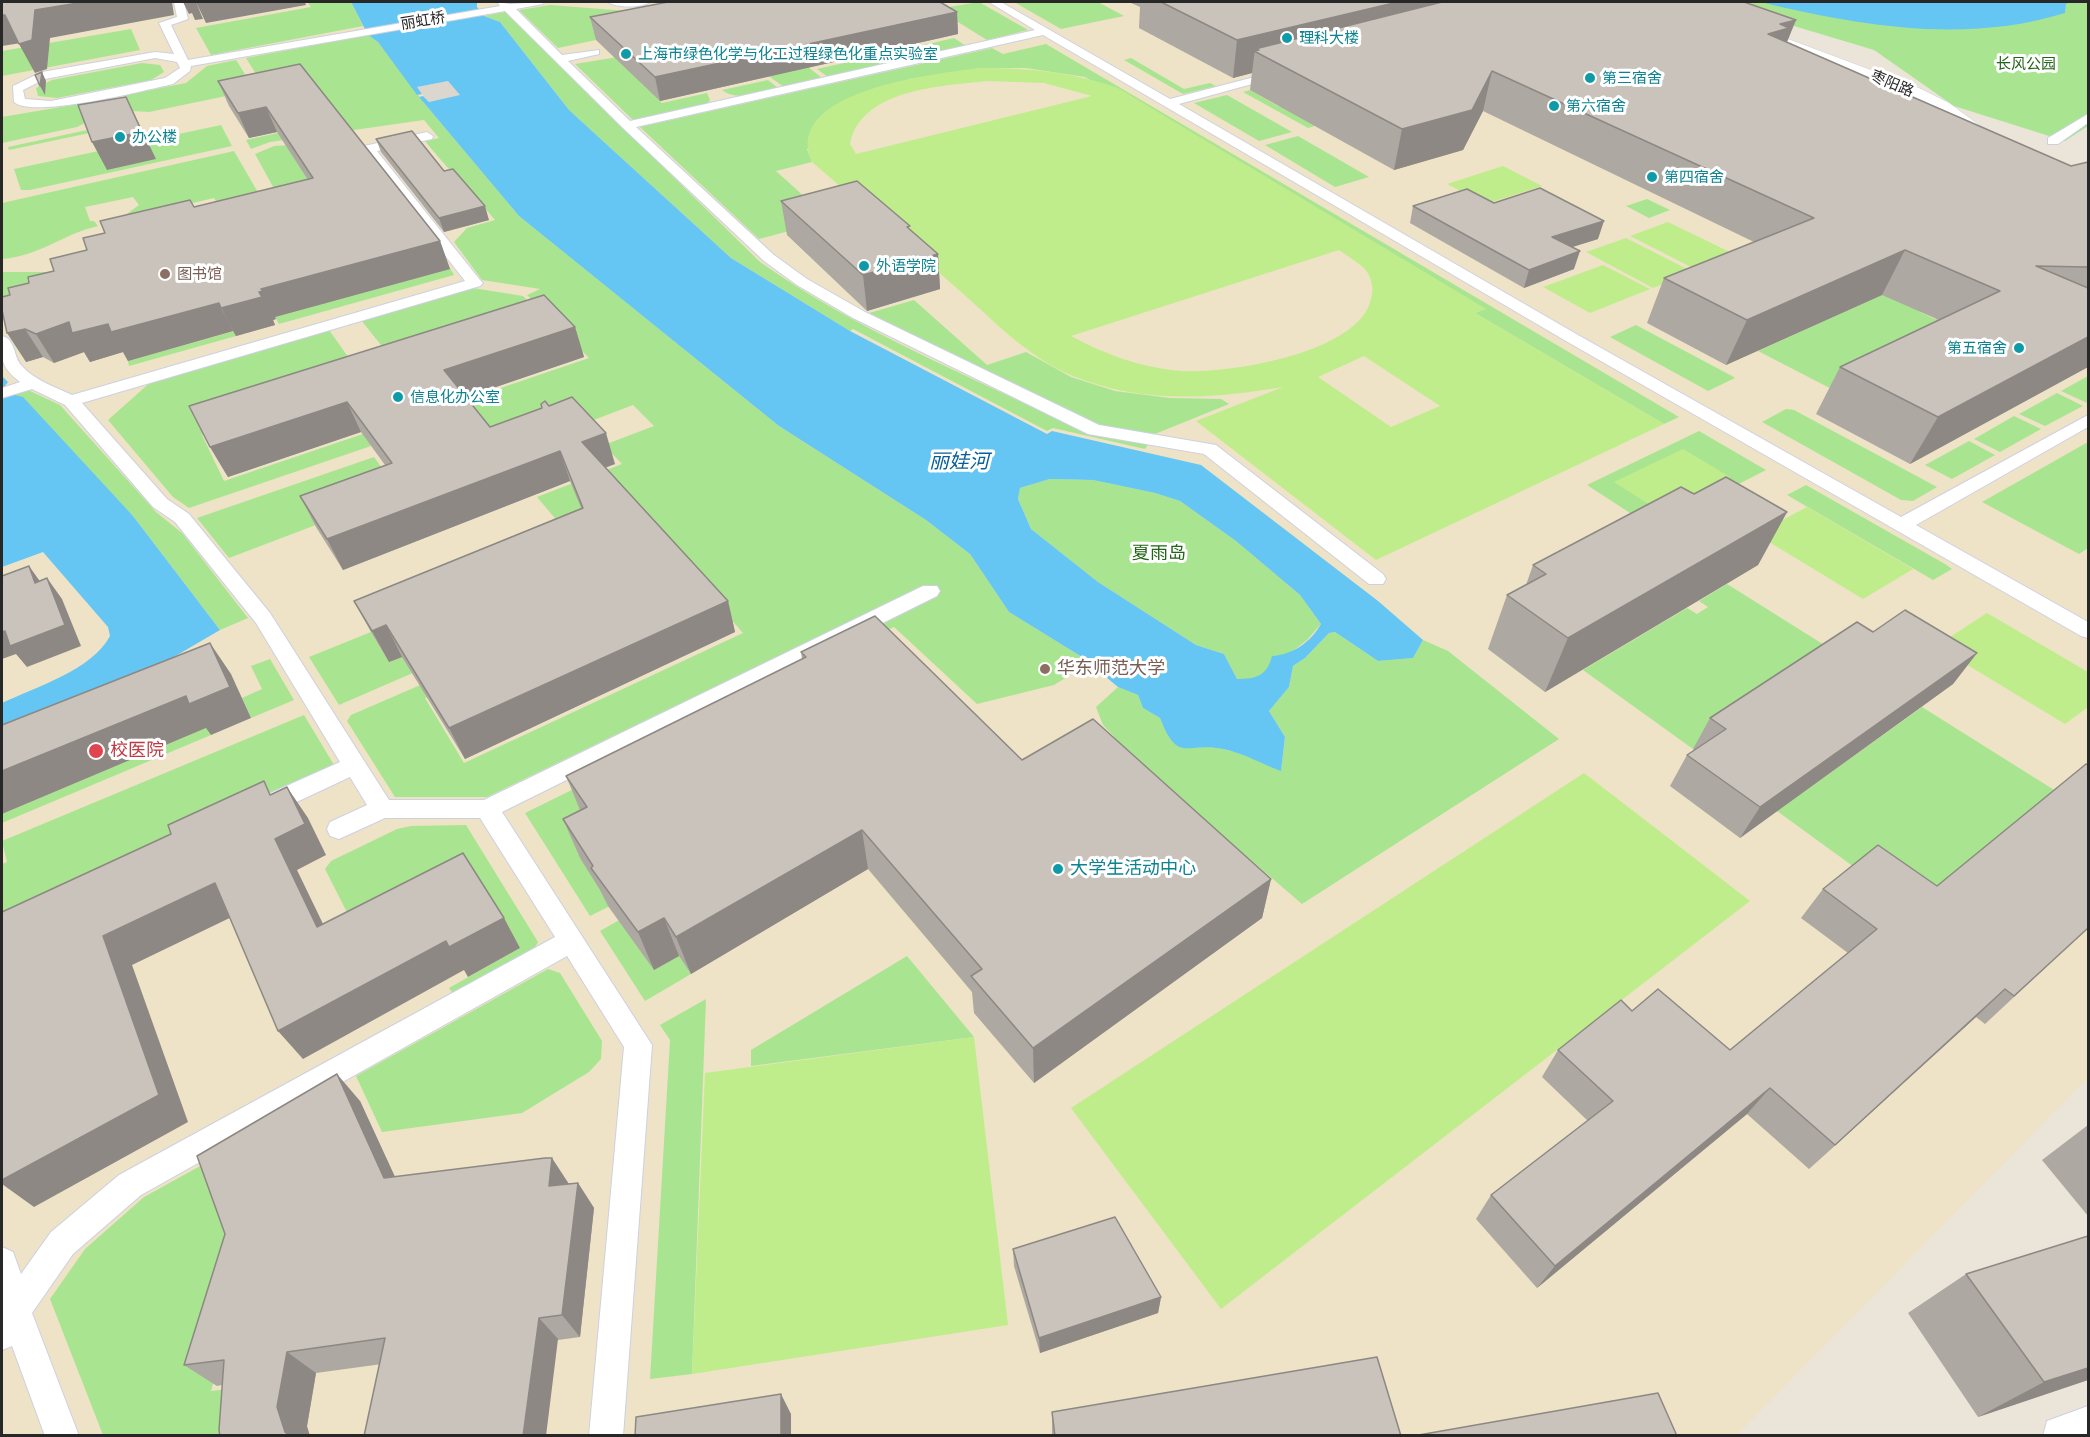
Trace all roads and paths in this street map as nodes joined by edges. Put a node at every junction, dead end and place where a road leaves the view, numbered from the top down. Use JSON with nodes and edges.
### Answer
{"nodes":[{"id":1,"x":179,"y":2,"type":"edge"},
{"id":2,"x":539,"y":2,"type":"edge"},
{"id":3,"x":613,"y":2,"type":"edge"},
{"id":4,"x":645,"y":2,"type":"edge"},
{"id":5,"x":994,"y":2,"type":"edge"},
{"id":6,"x":1676,"y":2,"type":"edge"},
{"id":7,"x":504,"y":4,"type":"edge"},
{"id":8,"x":1046,"y":32,"type":"junction"},
{"id":9,"x":595,"y":52,"type":"edge"},
{"id":10,"x":560,"y":59,"type":"junction"},
{"id":11,"x":183,"y":62,"type":"junction"},
{"id":12,"x":1290,"y":70,"type":"edge"},
{"id":13,"x":18,"y":95,"type":"junction"},
{"id":14,"x":2,"y":98,"type":"edge"},
{"id":15,"x":1170,"y":103,"type":"junction"},
{"id":16,"x":2088,"y":118,"type":"edge"},
{"id":17,"x":627,"y":126,"type":"junction"},
{"id":18,"x":427,"y":136,"type":"dead end"},
{"id":19,"x":2053,"y":141,"type":"dead end"},
{"id":20,"x":2007,"y":152,"type":"edge"},
{"id":21,"x":2,"y":341,"type":"edge"},
{"id":22,"x":16,"y":388,"type":"edge"},
{"id":23,"x":71,"y":401,"type":"junction"},
{"id":24,"x":2088,"y":420,"type":"edge"},
{"id":25,"x":1901,"y":525,"type":"junction"},
{"id":26,"x":1376,"y":579,"type":"dead end"},
{"id":27,"x":930,"y":591,"type":"dead end"},
{"id":28,"x":2088,"y":632,"type":"edge"},
{"id":29,"x":355,"y":765,"type":"junction"},
{"id":30,"x":382,"y":809,"type":"junction"},
{"id":31,"x":487,"y":809,"type":"junction"},
{"id":32,"x":237,"y":819,"type":"edge"},
{"id":33,"x":339,"y":829,"type":"dead end"},
{"id":34,"x":571,"y":941,"type":"junction"},
{"id":35,"x":2,"y":1263,"type":"edge"},
{"id":36,"x":8,"y":1322,"type":"edge"},
{"id":37,"x":62,"y":1436,"type":"edge"},
{"id":38,"x":606,"y":1436,"type":"edge"}],
"edges":[{"from":1,"to":11,"type":"lane"},
{"from":2,"to":7,"type":"lane","name":"丽虹桥"},
{"from":3,"to":4,"type":"lane"},
{"from":5,"to":8,"type":"lane"},
{"from":6,"to":20,"type":"street","name":"枣阳路"},
{"from":7,"to":10,"type":"lane"},
{"from":7,"to":11,"type":"lane","name":"丽虹桥"},
{"from":8,"to":15,"type":"lane"},
{"from":8,"to":17,"type":"lane"},
{"from":9,"to":10,"type":"lane"},
{"from":10,"to":17,"type":"lane"},
{"from":11,"to":13,"type":"lane"},
{"from":11,"to":13,"type":"lane"},
{"from":12,"to":15,"type":"lane"},
{"from":13,"to":14,"type":"lane"},
{"from":15,"to":25,"type":"lane"},
{"from":16,"to":19,"type":"lane"},
{"from":17,"to":26,"type":"lane"},
{"from":18,"to":23,"type":"lane"},
{"from":21,"to":22,"type":"lane"},
{"from":22,"to":23,"type":"lane"},
{"from":23,"to":29,"type":"lane"},
{"from":24,"to":25,"type":"lane"},
{"from":25,"to":28,"type":"lane"},
{"from":27,"to":31,"type":"lane"},
{"from":29,"to":30,"type":"lane"},
{"from":29,"to":32,"type":"lane"},
{"from":30,"to":31,"type":"lane"},
{"from":30,"to":33,"type":"lane"},
{"from":31,"to":34,"type":"lane"},
{"from":34,"to":36,"type":"lane"},
{"from":34,"to":38,"type":"lane"},
{"from":35,"to":36,"type":"lane"},
{"from":36,"to":37,"type":"lane"}]}
